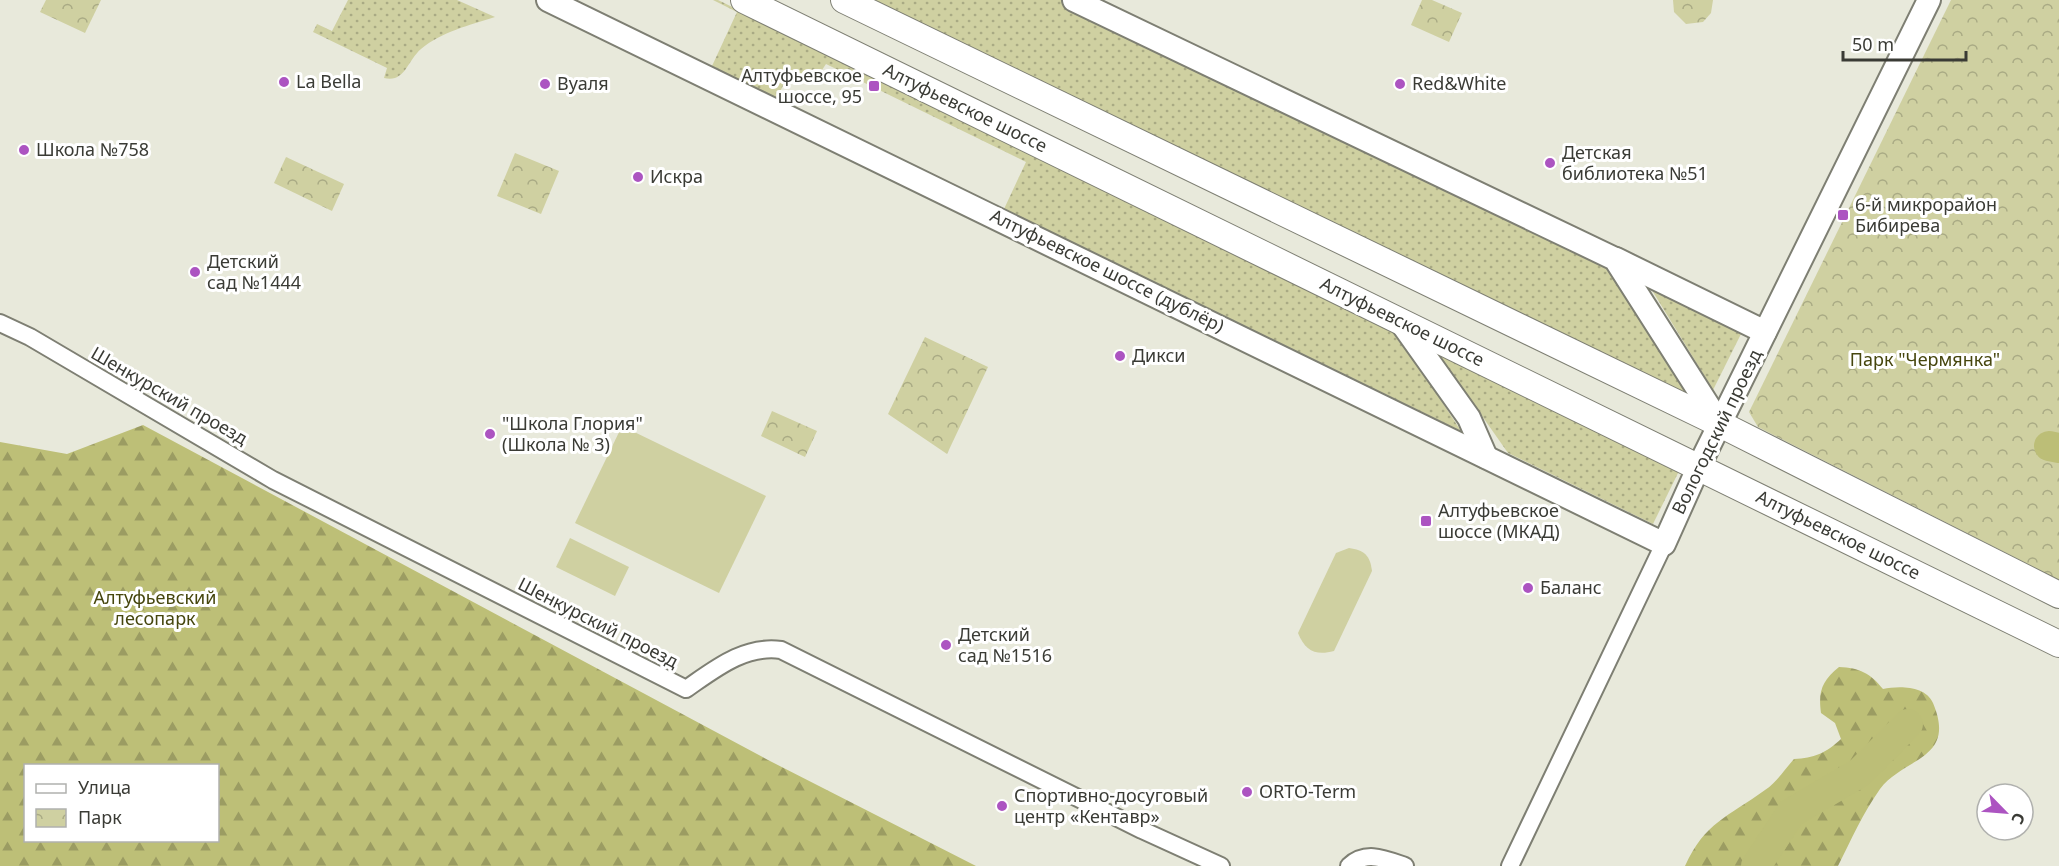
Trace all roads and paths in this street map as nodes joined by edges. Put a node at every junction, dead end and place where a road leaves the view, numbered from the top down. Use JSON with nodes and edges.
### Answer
{"nodes":[{"id":1,"x":548,"y":0,"type":"edge"},
{"id":2,"x":744,"y":0,"type":"edge"},
{"id":3,"x":844,"y":0,"type":"edge"},
{"id":4,"x":1074,"y":0,"type":"edge"},
{"id":5,"x":1929,"y":0,"type":"edge"},
{"id":6,"x":1615,"y":259,"type":"junction"},
{"id":7,"x":1400,"y":321,"type":"junction"},
{"id":8,"x":0,"y":323,"type":"edge"},
{"id":9,"x":1765,"y":332,"type":"junction"},
{"id":10,"x":1720,"y":424,"type":"junction"},
{"id":11,"x":1486,"y":457,"type":"junction"},
{"id":12,"x":1700,"y":466,"type":"junction"},
{"id":13,"x":1664,"y":544,"type":"junction"},
{"id":14,"x":2059,"y":595,"type":"edge"},
{"id":15,"x":2059,"y":644,"type":"edge"},
{"id":16,"x":1221,"y":866,"type":"edge"},
{"id":17,"x":1349,"y":866,"type":"edge"},
{"id":18,"x":1405,"y":866,"type":"edge"},
{"id":19,"x":1510,"y":866,"type":"edge"}],
"edges":[{"from":1,"to":11,"type":"street","name":"Алтуфьевское шоссе (дублёр)"},
{"from":2,"to":7,"type":"main road","name":"Алтуфьевское шоссе"},
{"from":3,"to":10,"type":"main road"},
{"from":4,"to":6,"type":"street"},
{"from":5,"to":9,"type":"street","name":"Вологодский проезд"},
{"from":6,"to":9,"type":"street"},
{"from":6,"to":10,"type":"street"},
{"from":7,"to":11,"type":"street"},
{"from":7,"to":12,"type":"main road","name":"Алтуфьевское шоссе"},
{"from":8,"to":16,"type":"street","name":"Шенкурский проезд"},
{"from":9,"to":10,"type":"street","name":"Вологодский проезд"},
{"from":10,"to":12,"type":"street","name":"Вологодский проезд"},
{"from":10,"to":14,"type":"main road"},
{"from":11,"to":13,"type":"street","name":"Алтуфьевское шоссе (дублёр)"},
{"from":12,"to":13,"type":"street","name":"Вологодский проезд"},
{"from":12,"to":15,"type":"main road","name":"Алтуфьевское шоссе"},
{"from":13,"to":19,"type":"street","name":"Вологодский проезд"},
{"from":17,"to":18,"type":"street"}]}
